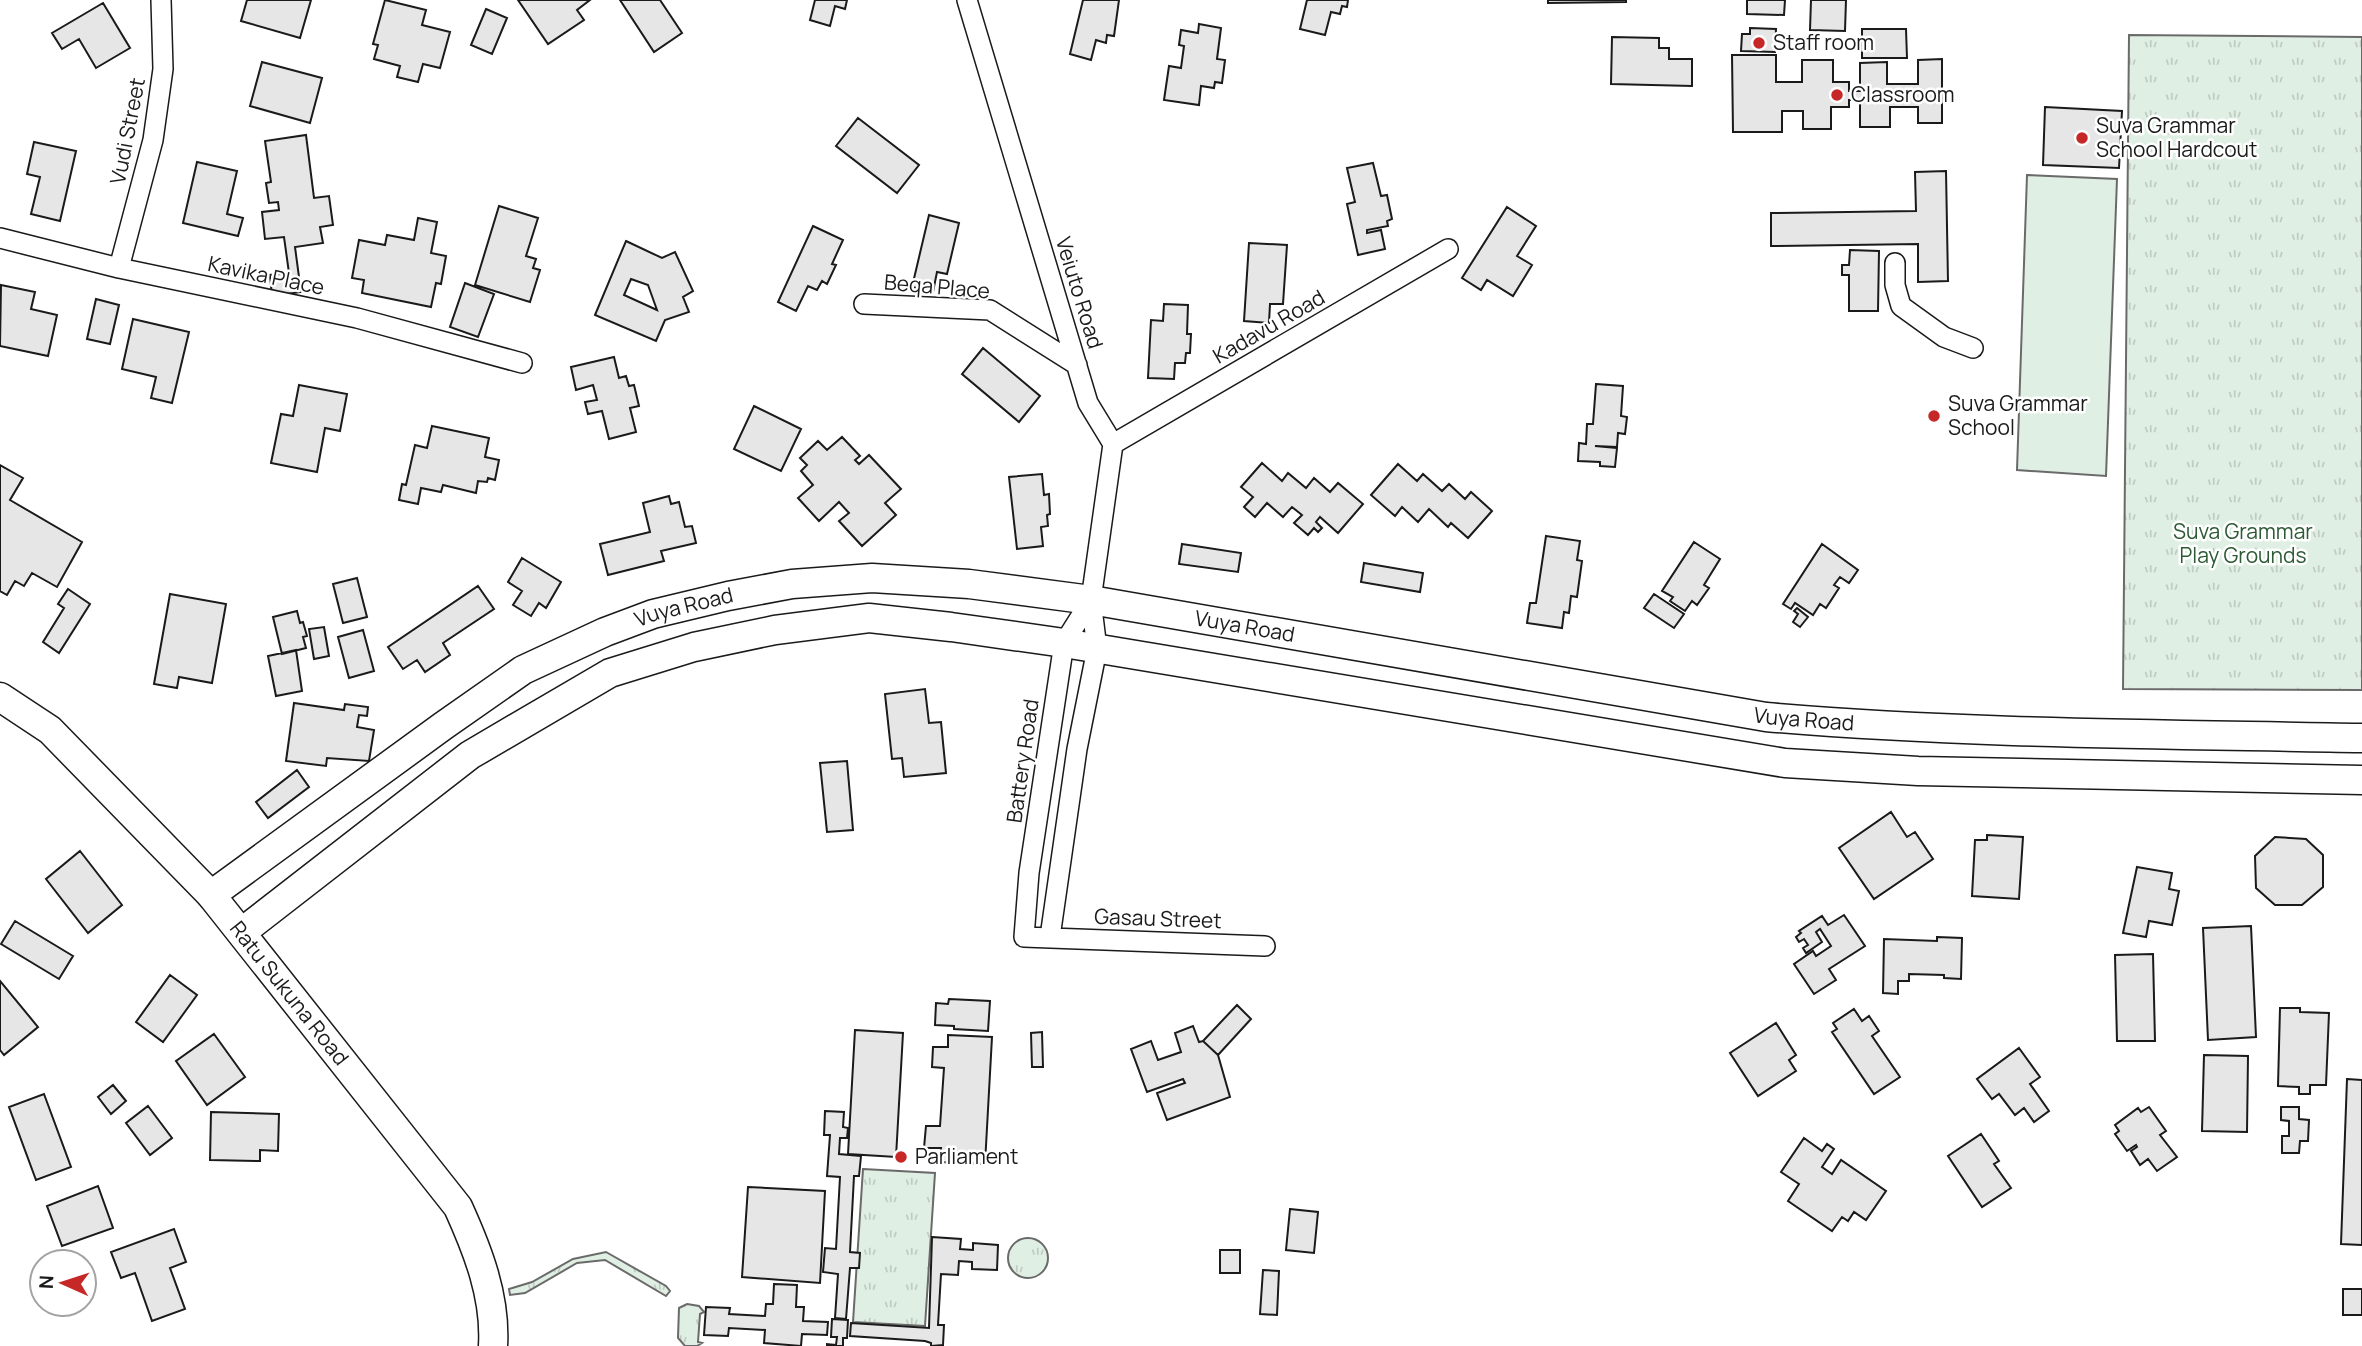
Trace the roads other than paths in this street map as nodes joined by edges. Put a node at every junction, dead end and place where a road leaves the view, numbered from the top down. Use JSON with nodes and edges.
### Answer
{"nodes":[{"id":1,"x":162,"y":0,"type":"edge"},
{"id":2,"x":967,"y":0,"type":"edge"},
{"id":3,"x":0,"y":237,"type":"edge"},
{"id":4,"x":1448,"y":248,"type":"dead end"},
{"id":5,"x":1895,"y":263,"type":"dead end"},
{"id":6,"x":119,"y":268,"type":"junction"},
{"id":7,"x":864,"y":303,"type":"dead end"},
{"id":8,"x":1973,"y":348,"type":"dead end"},
{"id":9,"x":522,"y":363,"type":"dead end"},
{"id":10,"x":1077,"y":365,"type":"junction"},
{"id":11,"x":1113,"y":444,"type":"junction"},
{"id":12,"x":1091,"y":600,"type":"junction"},
{"id":13,"x":1064,"y":643,"type":"junction"},
{"id":14,"x":1097,"y":649,"type":"junction"},
{"id":15,"x":0,"y":697,"type":"edge"},
{"id":16,"x":2362,"y":738,"type":"edge"},
{"id":17,"x":2362,"y":780,"type":"edge"},
{"id":18,"x":211,"y":895,"type":"junction"},
{"id":19,"x":242,"y":932,"type":"junction"},
{"id":20,"x":1024,"y":937,"type":"joint"},
{"id":21,"x":1050,"y":937,"type":"junction"},
{"id":22,"x":1265,"y":946,"type":"dead end"},
{"id":23,"x":493,"y":1346,"type":"edge"}],
"edges":[{"from":1,"to":6,"type":"street","name":"Vudi Street"},
{"from":2,"to":10,"type":"street","name":"Veiuto Road"},
{"from":3,"to":6,"type":"street","name":"Kavika Place"},
{"from":4,"to":11,"type":"street","name":"Kadavu Road"},
{"from":5,"to":8,"type":"street"},
{"from":6,"to":9,"type":"street","name":"Kavika Place"},
{"from":7,"to":10,"type":"street","name":"Beqa Place"},
{"from":10,"to":11,"type":"street","name":"Veiuto Road"},
{"from":11,"to":12,"type":"street"},
{"from":12,"to":13,"type":"street","name":"Battery Road"},
{"from":12,"to":14,"type":"street"},
{"from":12,"to":16,"type":"main road","name":"Vuya Road"},
{"from":12,"to":18,"type":"main road","name":"Vuya Road"},
{"from":13,"to":14,"type":"main road","name":"Vuya Road"},
{"from":13,"to":19,"type":"main road","name":"Vuya Road"},
{"from":13,"to":20,"type":"street","name":"Battery Road"},
{"from":14,"to":17,"type":"main road","name":"Vuya Road"},
{"from":14,"to":21,"type":"street"},
{"from":15,"to":18,"type":"main road","name":"Ratu Sukuna Road"},
{"from":18,"to":19,"type":"main road","name":"Ratu Sukuna Road"},
{"from":19,"to":23,"type":"main road","name":"Ratu Sukuna Road"},
{"from":20,"to":21,"type":"street","name":"Gasau Street"},
{"from":21,"to":22,"type":"street","name":"Gasau Street"}]}
